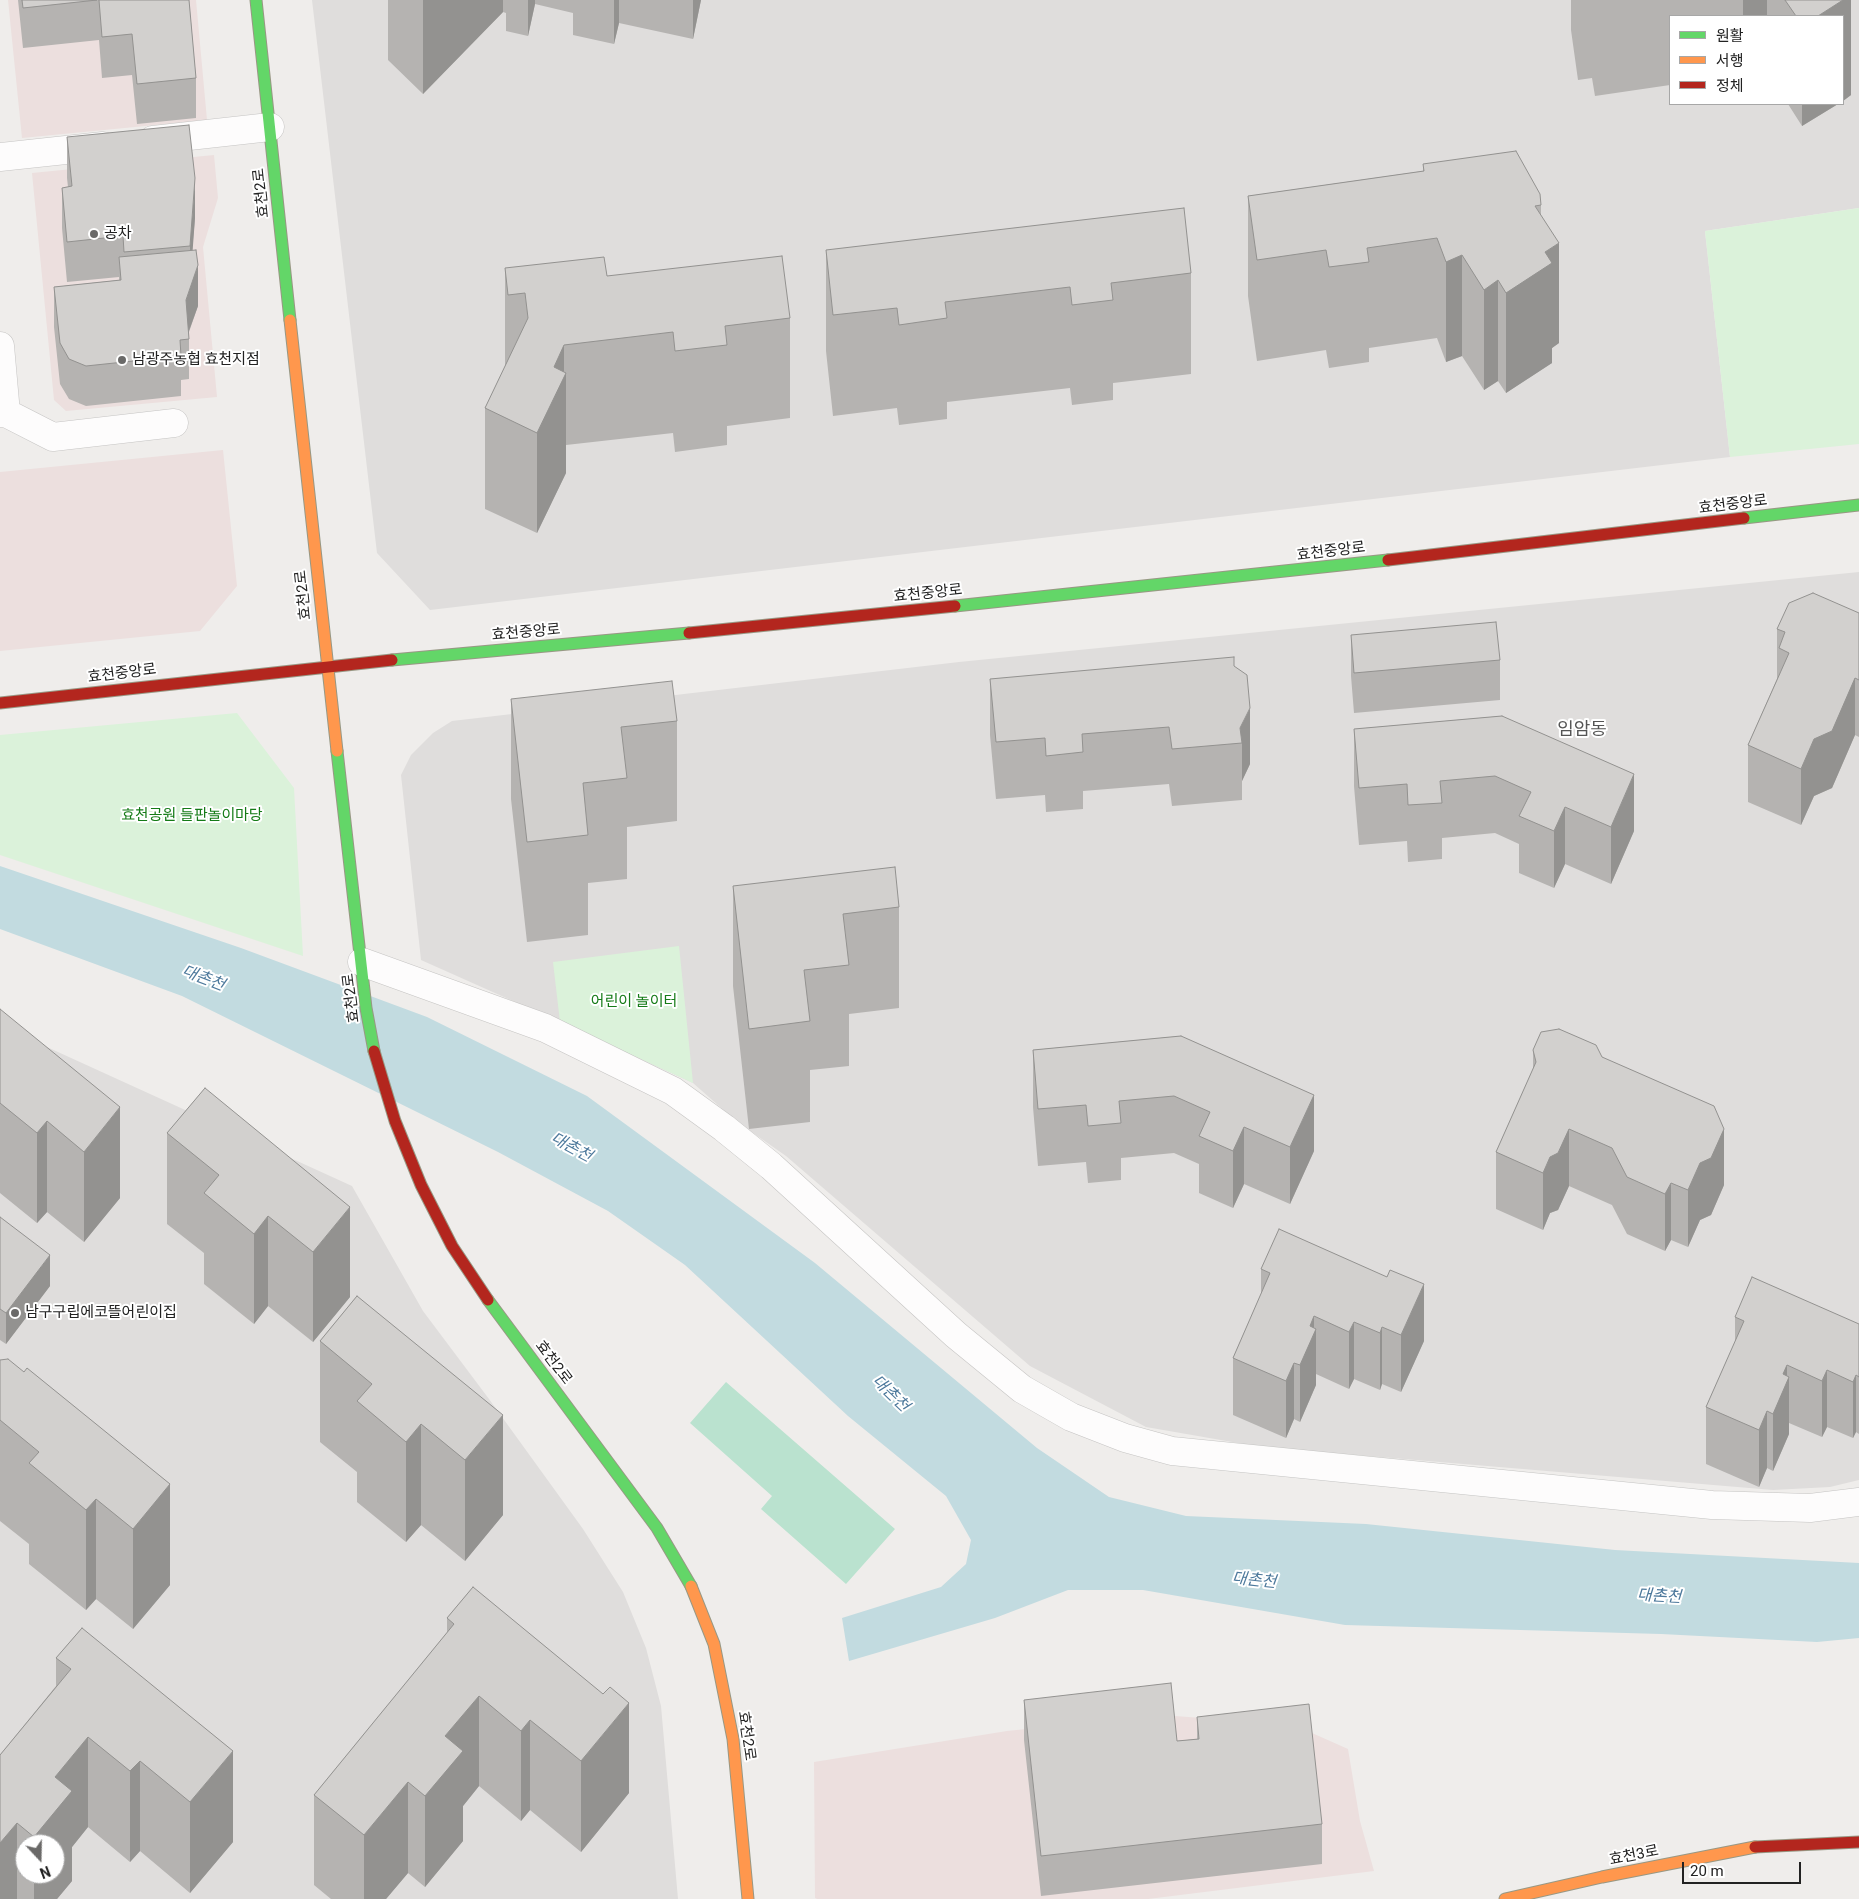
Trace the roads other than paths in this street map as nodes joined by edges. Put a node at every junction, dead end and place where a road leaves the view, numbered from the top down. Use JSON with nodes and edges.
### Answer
{"nodes":[{"id":1,"x":256,"y":0,"type":"edge"},
{"id":2,"x":270,"y":127,"type":"junction"},
{"id":3,"x":0,"y":157,"type":"edge"},
{"id":4,"x":0,"y":346,"type":"edge"},
{"id":5,"x":3,"y":413,"type":"edge"},
{"id":6,"x":174,"y":423,"type":"dead end"},
{"id":7,"x":1859,"y":505,"type":"edge"},
{"id":8,"x":327,"y":666,"type":"junction"},
{"id":9,"x":0,"y":703,"type":"edge"},
{"id":10,"x":362,"y":962,"type":"junction"},
{"id":11,"x":1859,"y":1502,"type":"edge"},
{"id":12,"x":1859,"y":1842,"type":"edge"},
{"id":13,"x":748,"y":1899,"type":"edge"},
{"id":14,"x":1505,"y":1899,"type":"edge"}],
"edges":[{"from":1,"to":2,"type":"street","name":"효천2로"},
{"from":2,"to":3,"type":"street"},
{"from":2,"to":8,"type":"street","name":"효천2로"},
{"from":4,"to":5,"type":"street"},
{"from":5,"to":6,"type":"street"},
{"from":7,"to":8,"type":"street","name":"효천중앙로"},
{"from":8,"to":9,"type":"street","name":"효천중앙로"},
{"from":8,"to":10,"type":"street","name":"효천2로"},
{"from":10,"to":11,"type":"street"},
{"from":10,"to":13,"type":"street","name":"효천2로"},
{"from":12,"to":14,"type":"street","name":"효천3로"}]}
